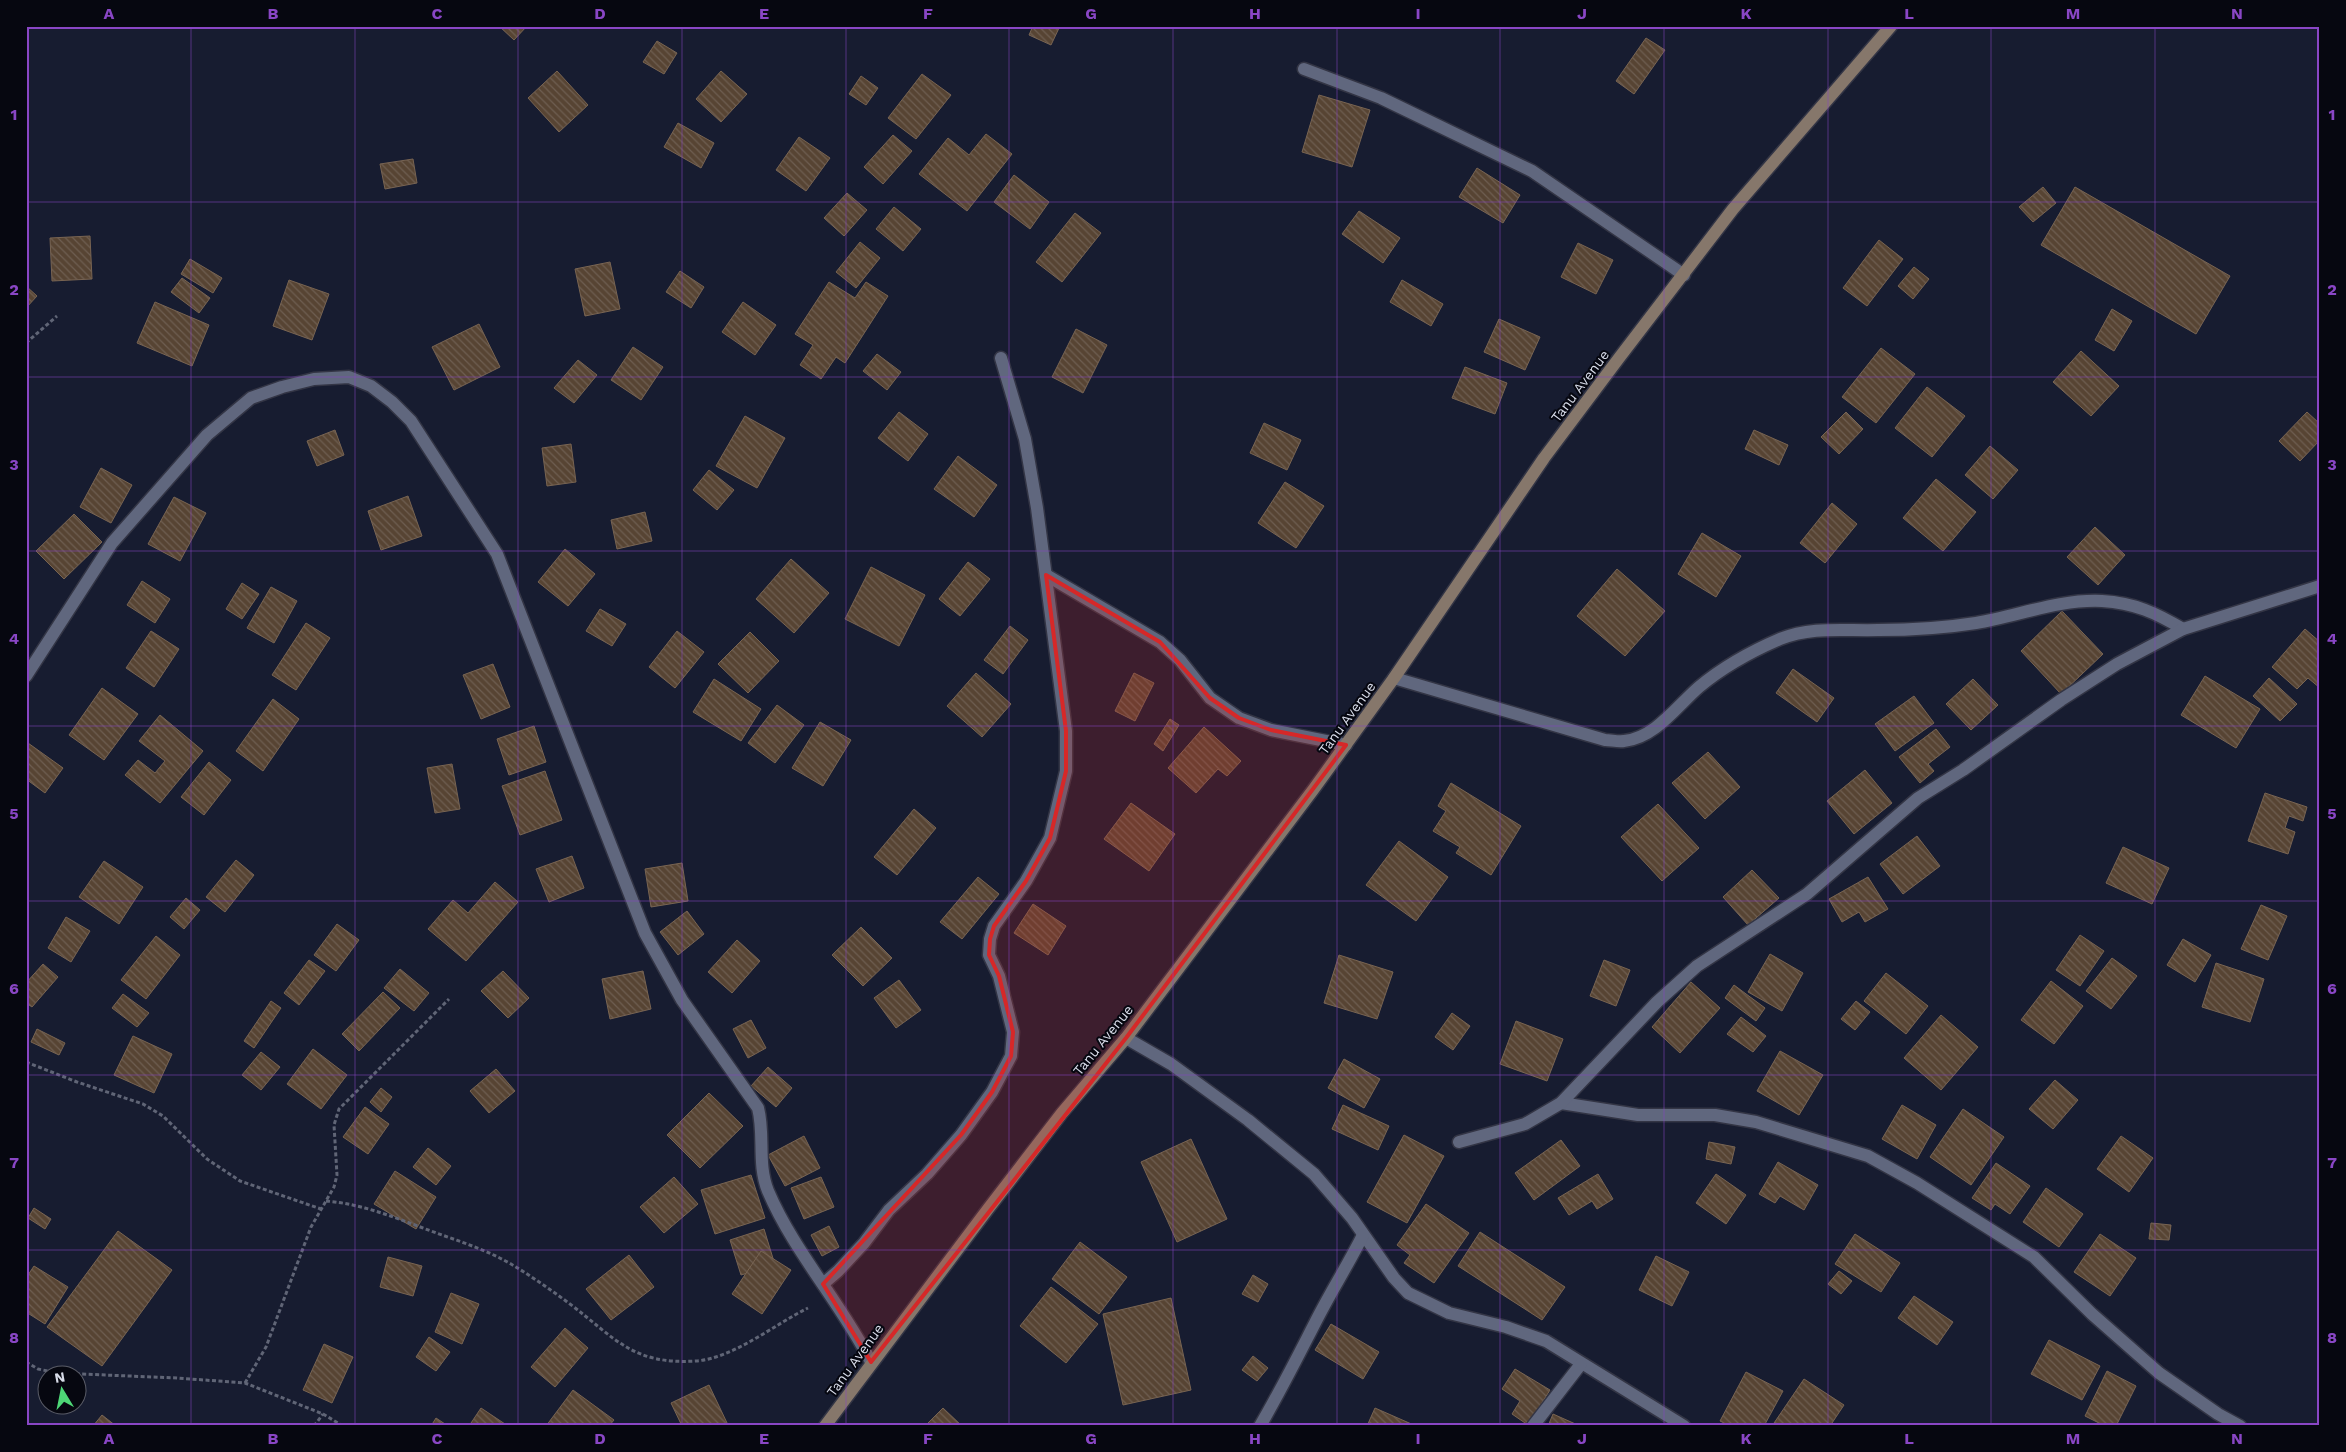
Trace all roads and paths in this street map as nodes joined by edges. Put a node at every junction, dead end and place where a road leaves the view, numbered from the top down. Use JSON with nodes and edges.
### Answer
{"nodes":[{"id":1,"x":1891,"y":26,"type":"edge"},
{"id":2,"x":1304,"y":69,"type":"dead end"},
{"id":3,"x":1684,"y":275,"type":"junction"},
{"id":4,"x":57,"y":316,"type":"dead end"},
{"id":5,"x":26,"y":343,"type":"edge"},
{"id":6,"x":1001,"y":358,"type":"dead end"},
{"id":7,"x":1046,"y":575,"type":"junction"},
{"id":8,"x":2320,"y":586,"type":"edge"},
{"id":9,"x":2183,"y":629,"type":"junction"},
{"id":10,"x":26,"y":676,"type":"edge"},
{"id":11,"x":1394,"y":678,"type":"junction"},
{"id":12,"x":1346,"y":745,"type":"junction"},
{"id":13,"x":448,"y":999,"type":"dead end"},
{"id":14,"x":1126,"y":1038,"type":"junction"},
{"id":15,"x":26,"y":1062,"type":"edge"},
{"id":16,"x":1561,"y":1103,"type":"junction"},
{"id":17,"x":1459,"y":1142,"type":"dead end"},
{"id":18,"x":326,"y":1201,"type":"junction"},
{"id":19,"x":321,"y":1209,"type":"junction"},
{"id":20,"x":1363,"y":1235,"type":"junction"},
{"id":21,"x":823,"y":1284,"type":"junction"},
{"id":22,"x":832,"y":1298,"type":"junction"},
{"id":23,"x":26,"y":1362,"type":"edge"},
{"id":24,"x":871,"y":1362,"type":"junction"},
{"id":25,"x":1581,"y":1364,"type":"junction"},
{"id":26,"x":245,"y":1383,"type":"junction"},
{"id":27,"x":322,"y":1414,"type":"junction"},
{"id":28,"x":314,"y":1426,"type":"edge"},
{"id":29,"x":343,"y":1426,"type":"edge"},
{"id":30,"x":824,"y":1426,"type":"edge"},
{"id":31,"x":1260,"y":1426,"type":"edge"},
{"id":32,"x":1533,"y":1426,"type":"edge"},
{"id":33,"x":1684,"y":1426,"type":"edge"},
{"id":34,"x":2240,"y":1426,"type":"edge"}],
"edges":[{"from":1,"to":3,"type":"street","name":"Tanu Avenue"},
{"from":2,"to":3,"type":"street"},
{"from":3,"to":11,"type":"street","name":"Tanu Avenue"},
{"from":4,"to":5,"type":"path"},
{"from":6,"to":7,"type":"street"},
{"from":7,"to":12,"type":"street"},
{"from":7,"to":21,"type":"street"},
{"from":8,"to":9,"type":"street"},
{"from":9,"to":11,"type":"street"},
{"from":9,"to":16,"type":"street"},
{"from":10,"to":21,"type":"street"},
{"from":11,"to":12,"type":"street","name":"Tanu Avenue"},
{"from":12,"to":14,"type":"street","name":"Tanu Avenue"},
{"from":13,"to":18,"type":"path"},
{"from":14,"to":20,"type":"street"},
{"from":14,"to":24,"type":"street","name":"Tanu Avenue"},
{"from":15,"to":19,"type":"path"},
{"from":16,"to":17,"type":"street"},
{"from":16,"to":34,"type":"street"},
{"from":18,"to":19,"type":"path"},
{"from":18,"to":22,"type":"path"},
{"from":19,"to":26,"type":"path"},
{"from":20,"to":25,"type":"street"},
{"from":20,"to":31,"type":"street"},
{"from":21,"to":22,"type":"street"},
{"from":22,"to":24,"type":"street"},
{"from":23,"to":26,"type":"path"},
{"from":24,"to":30,"type":"street","name":"Tanu Avenue"},
{"from":25,"to":32,"type":"street"},
{"from":25,"to":33,"type":"street"},
{"from":26,"to":27,"type":"path"},
{"from":27,"to":28,"type":"path"},
{"from":27,"to":29,"type":"path"}]}
